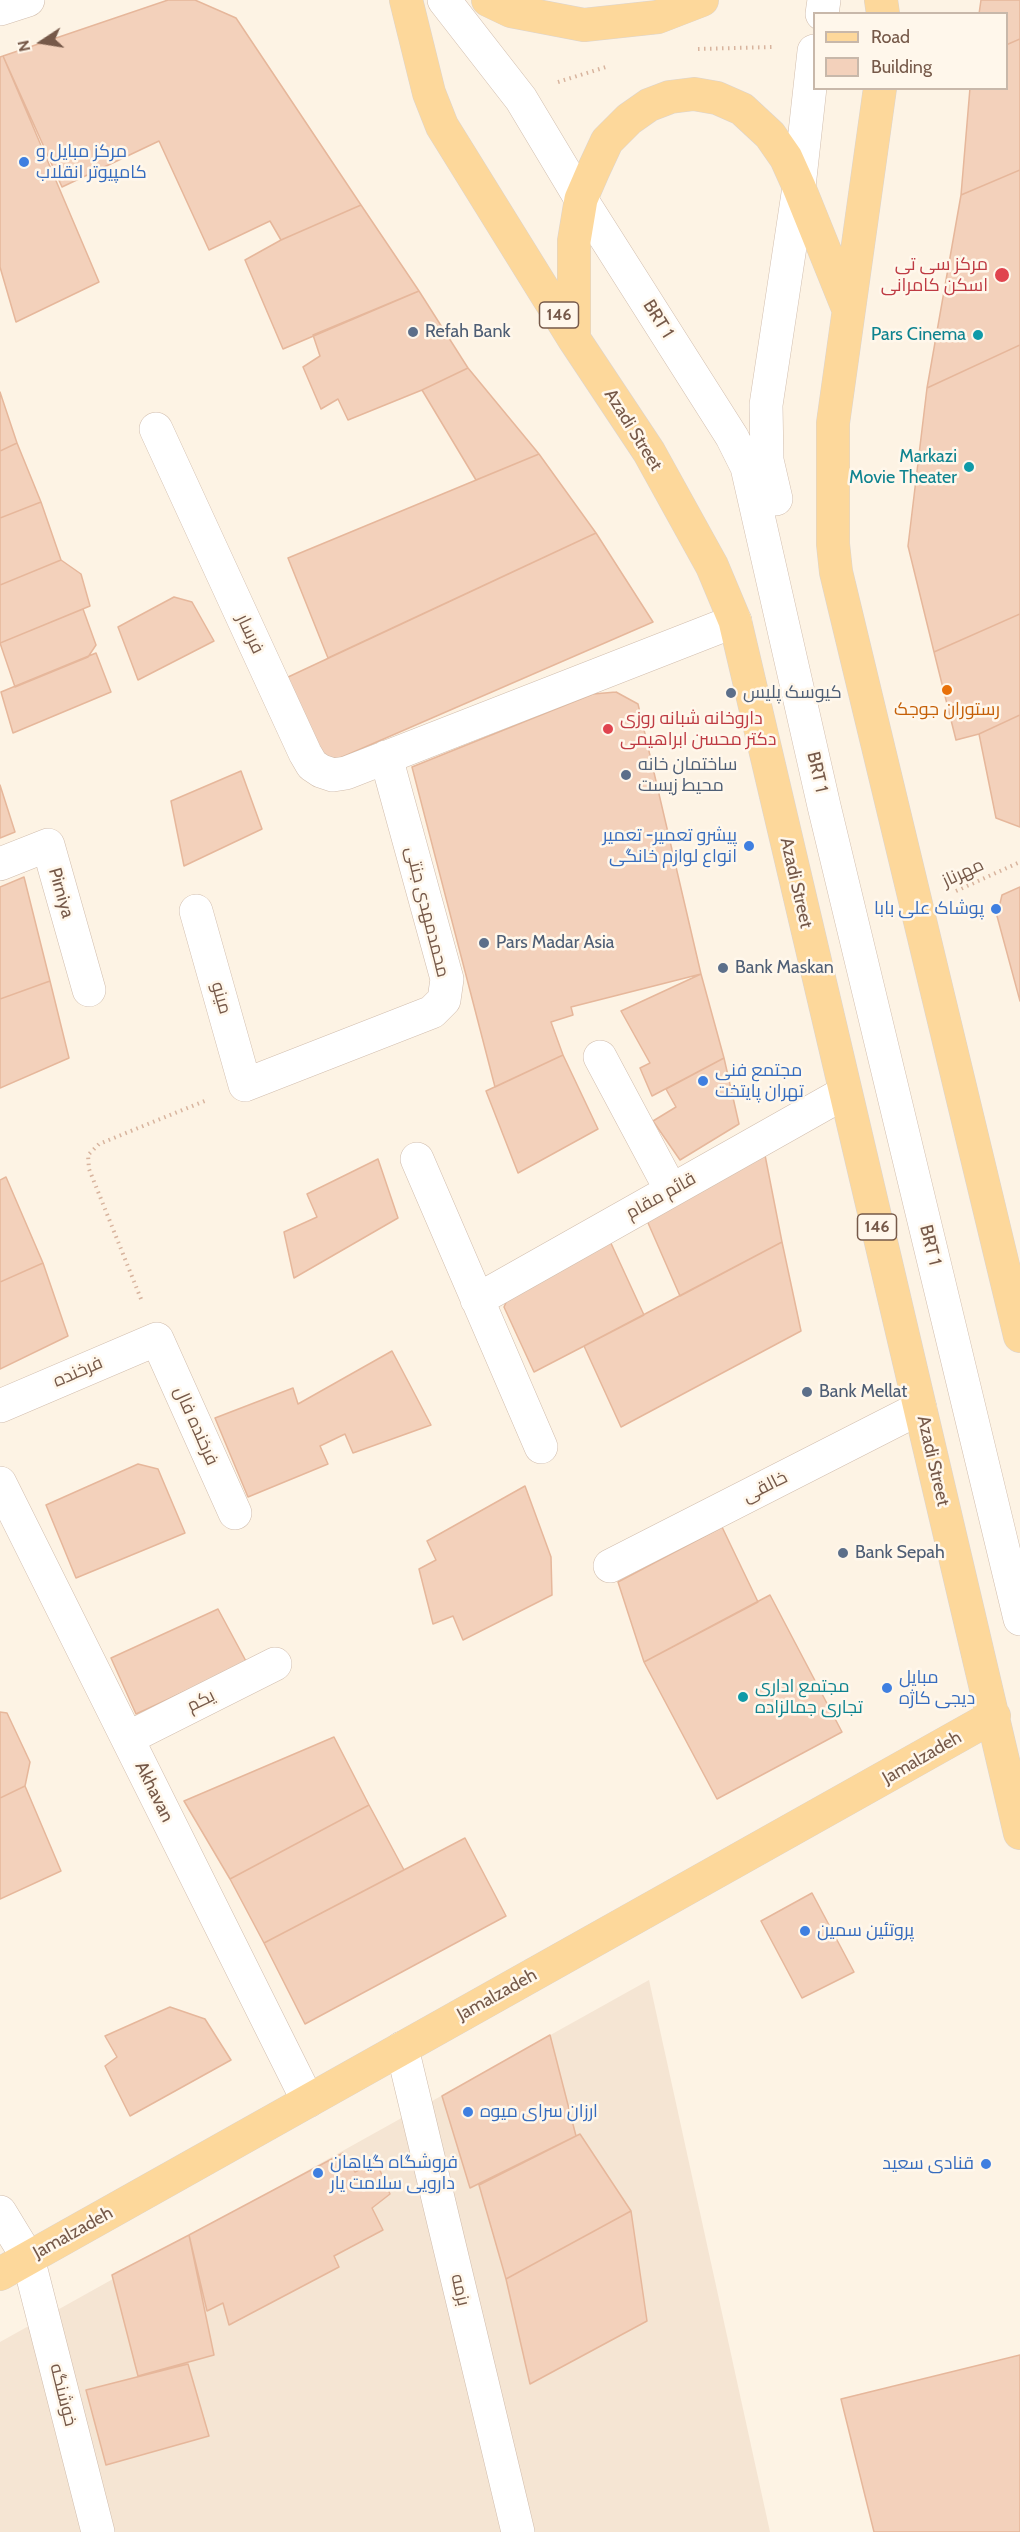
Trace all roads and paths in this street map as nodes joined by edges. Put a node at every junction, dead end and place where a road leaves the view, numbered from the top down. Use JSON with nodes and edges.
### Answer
{"nodes":[{"id":1,"x":28,"y":0,"type":"edge"},
{"id":2,"x":406,"y":0,"type":"edge"},
{"id":3,"x":444,"y":0,"type":"edge"},
{"id":4,"x":488,"y":0,"type":"edge"},
{"id":5,"x":702,"y":0,"type":"edge"},
{"id":6,"x":0,"y":9,"type":"edge"},
{"id":7,"x":813,"y":61,"type":"edge"},
{"id":8,"x":880,"y":90,"type":"edge"},
{"id":9,"x":800,"y":187,"type":"junction"},
{"id":10,"x":581,"y":200,"type":"junction"},
{"id":11,"x":848,"y":308,"type":"junction"},
{"id":12,"x":574,"y":339,"type":"junction"},
{"id":13,"x":156,"y":429,"type":"dead end"},
{"id":14,"x":735,"y":621,"type":"junction"},
{"id":15,"x":386,"y":757,"type":"junction"},
{"id":16,"x":1020,"y":862,"type":"edge"},
{"id":17,"x":0,"y":864,"type":"edge"},
{"id":18,"x":917,"y":910,"type":"junction"},
{"id":19,"x":196,"y":911,"type":"dead end"},
{"id":20,"x":89,"y":990,"type":"dead end"},
{"id":21,"x":600,"y":1057,"type":"dead end"},
{"id":22,"x":245,"y":1085,"type":"junction"},
{"id":23,"x":844,"y":1092,"type":"junction"},
{"id":24,"x":417,"y":1159,"type":"dead end"},
{"id":25,"x":671,"y":1190,"type":"junction"},
{"id":26,"x":477,"y":1300,"type":"junction"},
{"id":27,"x":1020,"y":1336,"type":"edge"},
{"id":28,"x":157,"y":1339,"type":"junction"},
{"id":29,"x":0,"y":1406,"type":"edge"},
{"id":30,"x":920,"y":1408,"type":"junction"},
{"id":31,"x":541,"y":1447,"type":"dead end"},
{"id":32,"x":0,"y":1482,"type":"edge"},
{"id":33,"x":235,"y":1513,"type":"dead end"},
{"id":34,"x":1020,"y":1525,"type":"edge"},
{"id":35,"x":610,"y":1566,"type":"dead end"},
{"id":36,"x":1020,"y":1619,"type":"edge"},
{"id":37,"x":275,"y":1664,"type":"dead end"},
{"id":38,"x":994,"y":1716,"type":"junction"},
{"id":39,"x":128,"y":1738,"type":"junction"},
{"id":40,"x":1020,"y":1833,"type":"edge"},
{"id":41,"x":402,"y":2048,"type":"junction"},
{"id":42,"x":308,"y":2101,"type":"junction"},
{"id":43,"x":0,"y":2212,"type":"edge"},
{"id":44,"x":28,"y":2258,"type":"junction"},
{"id":45,"x":0,"y":2274,"type":"edge"},
{"id":46,"x":98,"y":2532,"type":"edge"},
{"id":47,"x":518,"y":2532,"type":"edge"}],
"edges":[{"from":1,"to":6,"type":"street"},
{"from":2,"to":12,"type":"main road","name":"Azadi Street","number":"146"},
{"from":3,"to":10,"type":"street","name":"BRT 1"},
{"from":4,"to":5,"type":"main road"},
{"from":7,"to":9,"type":"street","name":"BRT 1"},
{"from":8,"to":11,"type":"main road"},
{"from":9,"to":10,"type":"main road"},
{"from":9,"to":11,"type":"main road"},
{"from":9,"to":34,"type":"street","name":"BRT 1"},
{"from":10,"to":12,"type":"main road"},
{"from":10,"to":36,"type":"street","name":"BRT 1"},
{"from":11,"to":18,"type":"main road"},
{"from":12,"to":14,"type":"main road","name":"Azadi Street","number":"146"},
{"from":13,"to":15,"type":"street","name":"فرسار"},
{"from":14,"to":15,"type":"street"},
{"from":14,"to":23,"type":"main road","name":"Azadi Street","number":"146"},
{"from":15,"to":22,"type":"street","name":"محمدمهدی جنتی"},
{"from":16,"to":18,"type":"path","name":"مهرناز"},
{"from":17,"to":20,"type":"street","name":"Pirniya"},
{"from":18,"to":27,"type":"main road"},
{"from":19,"to":22,"type":"street","name":"مینو"},
{"from":21,"to":25,"type":"street"},
{"from":22,"to":28,"type":"path"},
{"from":23,"to":25,"type":"street","name":"قائم مقام"},
{"from":23,"to":30,"type":"main road","name":"Azadi Street","number":"146"},
{"from":24,"to":26,"type":"street"},
{"from":25,"to":26,"type":"street","name":"قائم مقام"},
{"from":26,"to":31,"type":"street"},
{"from":28,"to":29,"type":"street","name":"فرخنده"},
{"from":28,"to":33,"type":"street","name":"فرخنده فال"},
{"from":30,"to":35,"type":"street","name":"خالقی"},
{"from":30,"to":38,"type":"main road","name":"Azadi Street","number":"146"},
{"from":32,"to":39,"type":"street","name":"Akhavan"},
{"from":37,"to":39,"type":"street","name":"یکم"},
{"from":38,"to":40,"type":"main road","name":"Azadi Street","number":"146"},
{"from":38,"to":41,"type":"main road","name":"Jamalzadeh"},
{"from":39,"to":42,"type":"street","name":"Akhavan"},
{"from":41,"to":42,"type":"main road","name":"Jamalzadeh"},
{"from":41,"to":47,"type":"street","name":"بزمه"},
{"from":42,"to":44,"type":"main road","name":"Jamalzadeh"},
{"from":43,"to":44,"type":"street","name":"خوشنگه"},
{"from":44,"to":45,"type":"main road","name":"Jamalzadeh"},
{"from":44,"to":46,"type":"street","name":"خوشنگه"}]}
